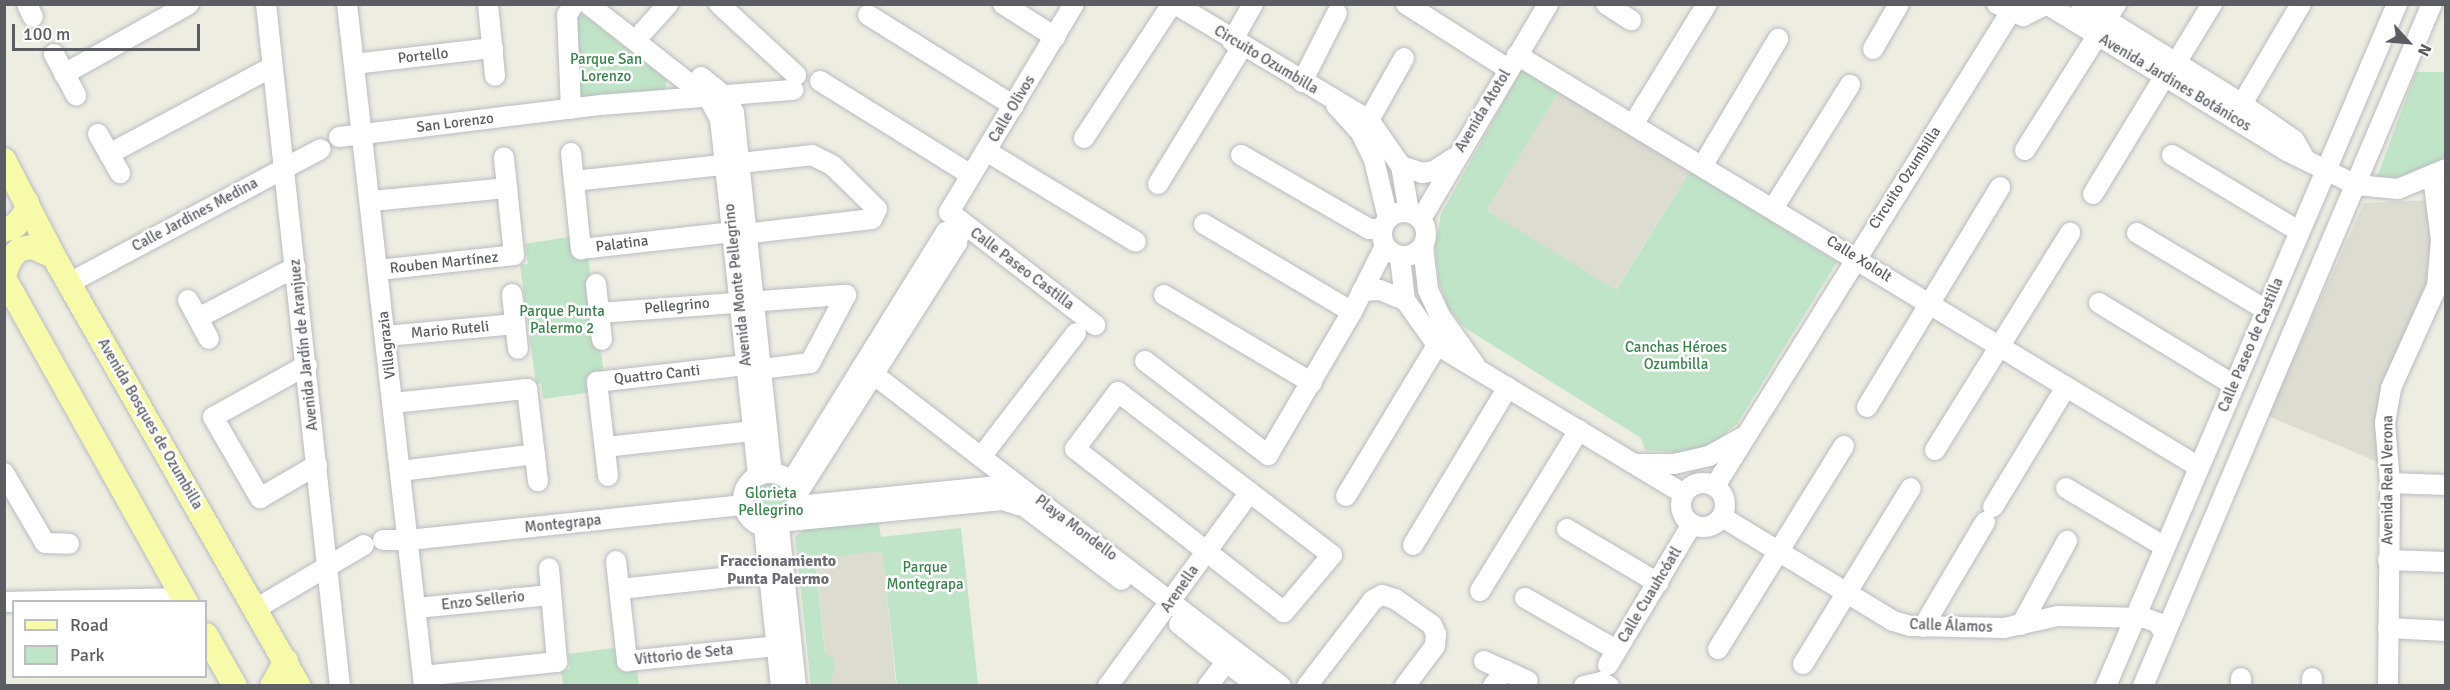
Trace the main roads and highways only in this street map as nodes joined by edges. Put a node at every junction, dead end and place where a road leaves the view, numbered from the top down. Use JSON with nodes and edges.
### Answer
{"nodes":[{"id":1,"x":4,"y":160,"type":"edge"},
{"id":2,"x":27,"y":202,"type":"junction"},
{"id":3,"x":4,"y":230,"type":"edge"},
{"id":4,"x":54,"y":257,"type":"junction"},
{"id":5,"x":7,"y":289,"type":"edge"},
{"id":6,"x":185,"y":600,"type":"edge"},
{"id":7,"x":207,"y":637,"type":"edge"},
{"id":8,"x":286,"y":661,"type":"junction"},
{"id":9,"x":238,"y":684,"type":"edge"},
{"id":10,"x":272,"y":686,"type":"edge"},
{"id":11,"x":299,"y":686,"type":"edge"}],
"edges":[{"from":1,"to":2,"type":"main road","name":"Avenida Bosques de Ozumbilla"},
{"from":2,"to":3,"type":"main road"},
{"from":2,"to":4,"type":"main road","name":"Avenida Bosques de Ozumbilla"},
{"from":4,"to":5,"type":"main road"},
{"from":4,"to":8,"type":"main road","name":"Avenida Bosques de Ozumbilla"},
{"from":5,"to":6,"type":"main road"},
{"from":7,"to":9,"type":"main road"},
{"from":8,"to":10,"type":"main road"},
{"from":8,"to":11,"type":"main road","name":"Avenida Bosques de Ozumbilla"}]}
